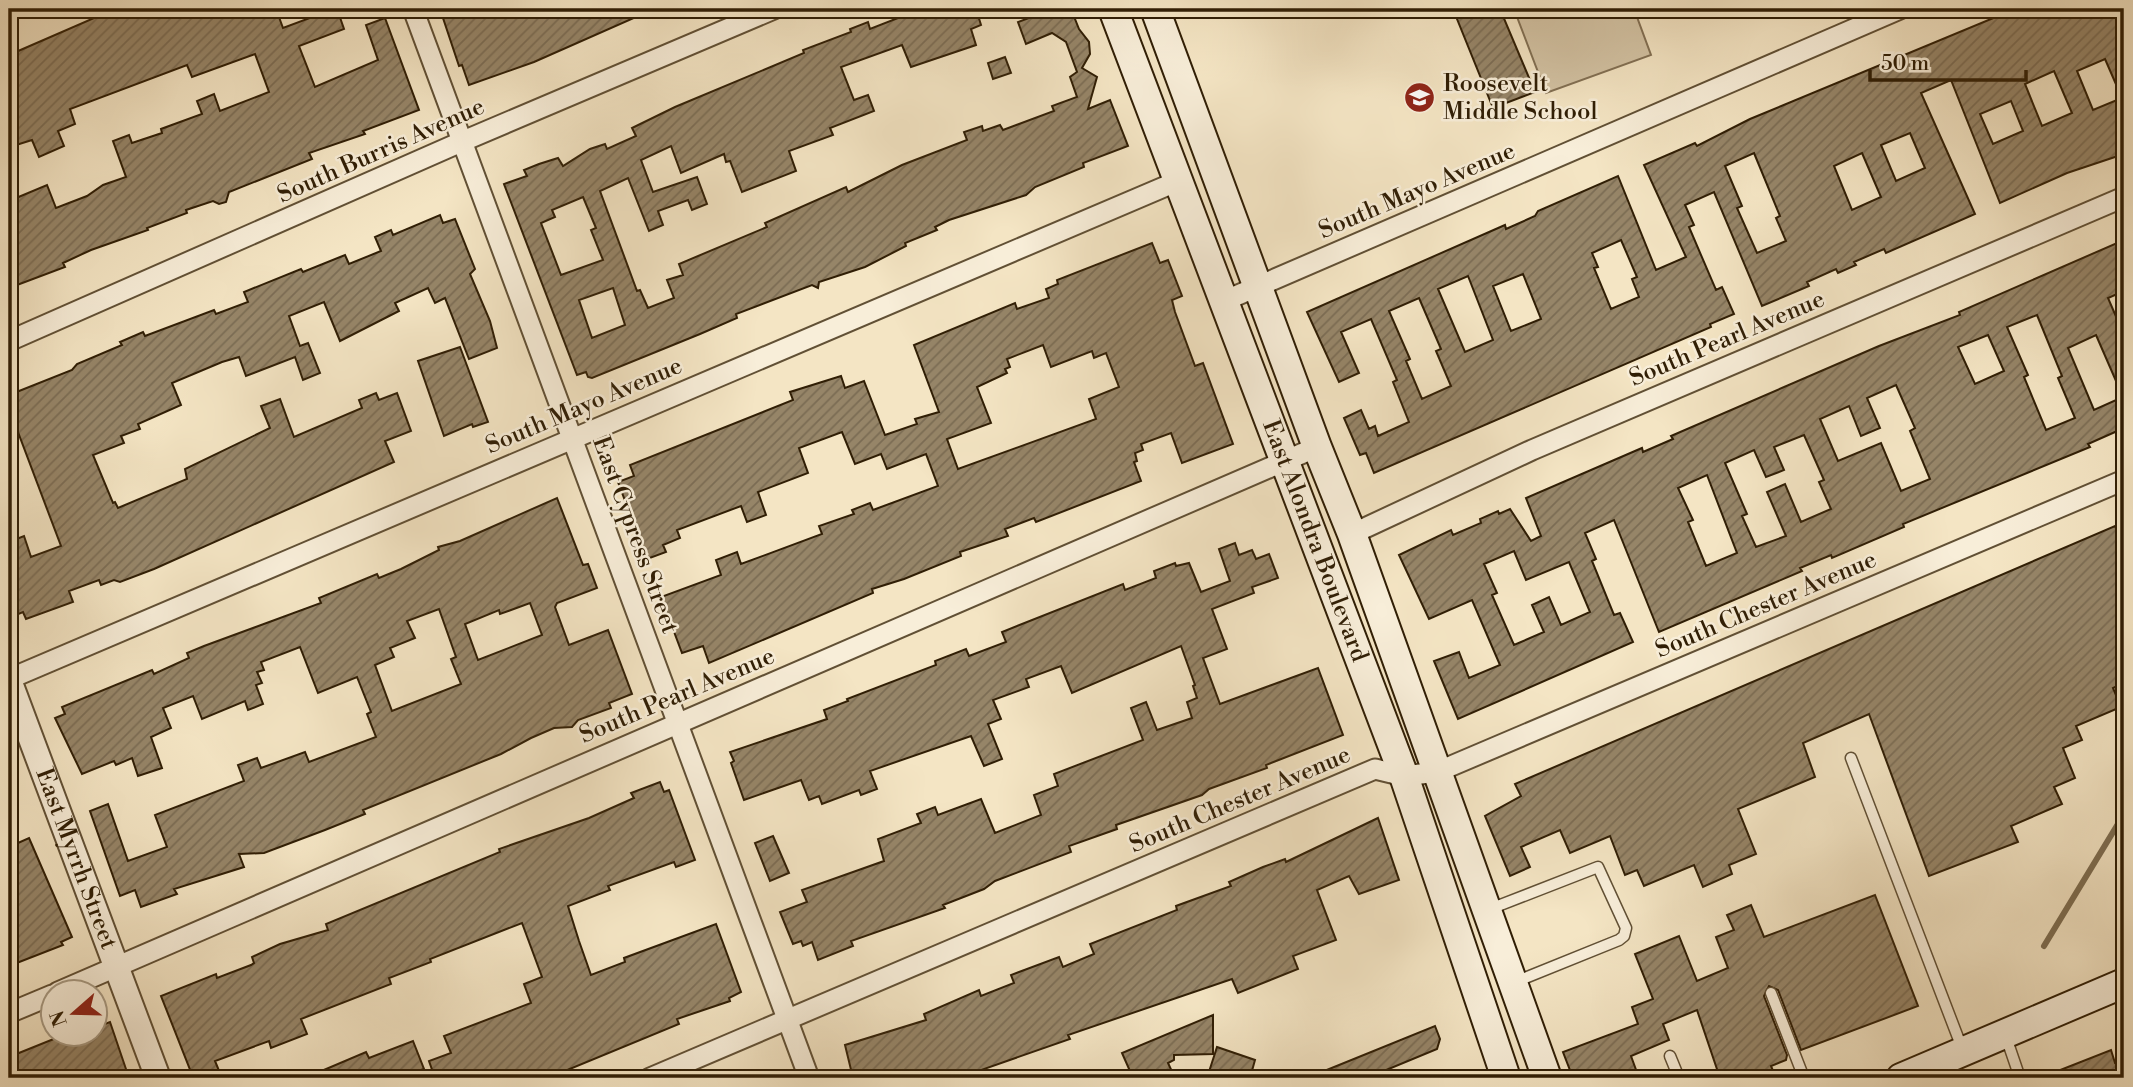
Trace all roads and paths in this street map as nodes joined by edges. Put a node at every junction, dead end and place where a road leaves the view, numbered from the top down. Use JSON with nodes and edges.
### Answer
{"nodes":[{"id":1,"x":413,"y":9,"type":"edge"},
{"id":2,"x":774,"y":9,"type":"edge"},
{"id":3,"x":1113,"y":9,"type":"edge"},
{"id":4,"x":1155,"y":9,"type":"edge"},
{"id":5,"x":1900,"y":9,"type":"edge"},
{"id":6,"x":461,"y":142,"type":"junction"},
{"id":7,"x":1178,"y":181,"type":"junction"},
{"id":8,"x":2124,"y":197,"type":"edge"},
{"id":9,"x":1257,"y":287,"type":"junction"},
{"id":10,"x":1224,"y":301,"type":"junction"},
{"id":11,"x":9,"y":341,"type":"edge"},
{"id":12,"x":573,"y":437,"type":"junction"},
{"id":13,"x":1317,"y":447,"type":"junction"},
{"id":14,"x":1285,"y":461,"type":"junction"},
{"id":15,"x":2124,"y":480,"type":"edge"},
{"id":16,"x":1352,"y":534,"type":"junction"},
{"id":17,"x":9,"y":679,"type":"edge"},
{"id":18,"x":678,"y":722,"type":"junction"},
{"id":19,"x":1851,"y":758,"type":"dead end"},
{"id":20,"x":1437,"y":772,"type":"junction"},
{"id":21,"x":1404,"y":776,"type":"junction"},
{"id":22,"x":1485,"y":911,"type":"junction"},
{"id":23,"x":117,"y":968,"type":"junction"},
{"id":24,"x":92,"y":978,"type":"edge"},
{"id":25,"x":1511,"y":983,"type":"junction"},
{"id":26,"x":2124,"y":983,"type":"edge"},
{"id":27,"x":1771,"y":993,"type":"dead end"},
{"id":28,"x":38,"y":1001,"type":"edge"},
{"id":29,"x":9,"y":1013,"type":"edge"},
{"id":30,"x":787,"y":1020,"type":"junction"},
{"id":31,"x":2005,"y":1034,"type":"junction"},
{"id":32,"x":1964,"y":1052,"type":"junction"},
{"id":33,"x":1670,"y":1056,"type":"dead end"},
{"id":34,"x":158,"y":1078,"type":"edge"},
{"id":35,"x":650,"y":1078,"type":"edge"},
{"id":36,"x":809,"y":1078,"type":"edge"},
{"id":37,"x":1506,"y":1078,"type":"edge"},
{"id":38,"x":1547,"y":1078,"type":"edge"},
{"id":39,"x":1679,"y":1078,"type":"edge"},
{"id":40,"x":1804,"y":1078,"type":"edge"},
{"id":41,"x":1901,"y":1078,"type":"edge"},
{"id":42,"x":2020,"y":1078,"type":"edge"}],
"edges":[{"from":1,"to":6,"type":"street","name":"East Cypress Street"},
{"from":2,"to":6,"type":"street","name":"South Burris Avenue"},
{"from":3,"to":7,"type":"main road","name":"East Alondra Boulevard"},
{"from":4,"to":9,"type":"main road","name":"East Alondra Boulevard"},
{"from":5,"to":9,"type":"street","name":"South Mayo Avenue"},
{"from":6,"to":11,"type":"street","name":"South Burris Avenue"},
{"from":6,"to":12,"type":"street","name":"East Cypress Street"},
{"from":7,"to":10,"type":"main road","name":"East Alondra Boulevard"},
{"from":7,"to":12,"type":"street","name":"South Mayo Avenue"},
{"from":8,"to":16,"type":"street","name":"South Pearl Avenue"},
{"from":9,"to":10,"type":"street","name":"South Mayo Avenue"},
{"from":9,"to":13,"type":"main road","name":"East Alondra Boulevard"},
{"from":10,"to":14,"type":"main road","name":"East Alondra Boulevard"},
{"from":12,"to":17,"type":"street","name":"South Mayo Avenue"},
{"from":12,"to":18,"type":"street","name":"East Cypress Street"},
{"from":13,"to":14,"type":"street","name":"South Pearl Avenue"},
{"from":13,"to":16,"type":"main road","name":"East Alondra Boulevard"},
{"from":14,"to":18,"type":"street","name":"South Pearl Avenue"},
{"from":14,"to":21,"type":"main road","name":"East Alondra Boulevard"},
{"from":15,"to":20,"type":"street","name":"South Chester Avenue"},
{"from":16,"to":20,"type":"main road","name":"East Alondra Boulevard"},
{"from":17,"to":23,"type":"street","name":"East Myrrh Street"},
{"from":18,"to":23,"type":"street","name":"South Pearl Avenue"},
{"from":18,"to":30,"type":"street","name":"East Cypress Street"},
{"from":19,"to":32,"type":"lane"},
{"from":20,"to":21,"type":"street","name":"South Chester Avenue"},
{"from":20,"to":22,"type":"main road","name":"East Alondra Boulevard"},
{"from":21,"to":30,"type":"street","name":"South Chester Avenue"},
{"from":21,"to":37,"type":"main road","name":"East Alondra Boulevard"},
{"from":22,"to":25,"type":"main road","name":"East Alondra Boulevard"},
{"from":22,"to":25,"type":"lane"},
{"from":23,"to":24,"type":"street","name":"South Pearl Avenue"},
{"from":23,"to":34,"type":"street","name":"East Myrrh Street"},
{"from":25,"to":38,"type":"main road","name":"East Alondra Boulevard"},
{"from":26,"to":31,"type":"main road"},
{"from":27,"to":40,"type":"lane"},
{"from":28,"to":29,"type":"street"},
{"from":30,"to":35,"type":"street","name":"South Chester Avenue"},
{"from":30,"to":36,"type":"street","name":"East Cypress Street"},
{"from":31,"to":32,"type":"main road"},
{"from":31,"to":42,"type":"lane"},
{"from":32,"to":41,"type":"main road"},
{"from":33,"to":39,"type":"lane"}]}
